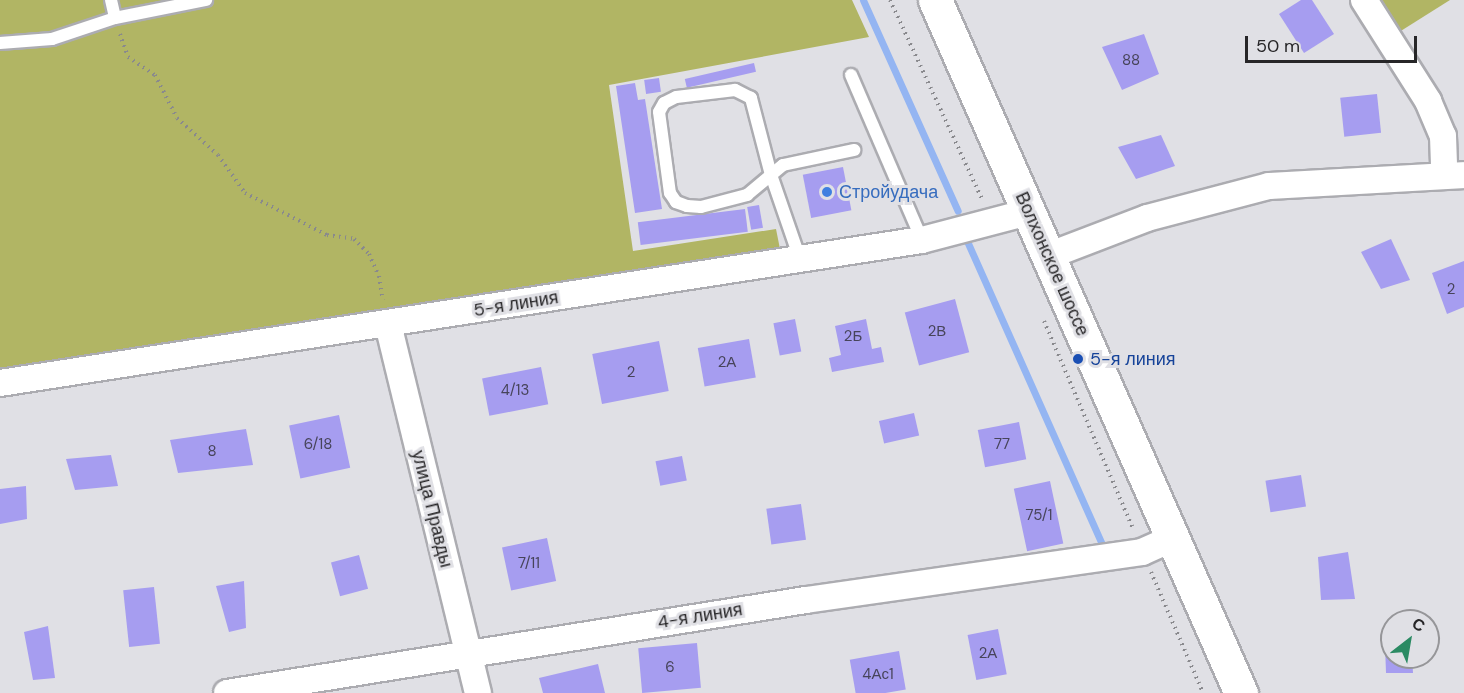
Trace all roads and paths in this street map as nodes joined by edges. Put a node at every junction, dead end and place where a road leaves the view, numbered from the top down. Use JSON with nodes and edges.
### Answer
{"nodes":[{"id":1,"x":111,"y":0,"type":"edge"},
{"id":2,"x":206,"y":0,"type":"edge"},
{"id":3,"x":891,"y":0,"type":"edge"},
{"id":4,"x":935,"y":0,"type":"edge"},
{"id":5,"x":1364,"y":0,"type":"edge"},
{"id":6,"x":115,"y":18,"type":"junction"},
{"id":7,"x":0,"y":43,"type":"edge"},
{"id":8,"x":851,"y":75,"type":"dead end"},
{"id":9,"x":854,"y":150,"type":"dead end"},
{"id":10,"x":1454,"y":174,"type":"edge"},
{"id":11,"x":771,"y":175,"type":"junction"},
{"id":12,"x":1029,"y":212,"type":"junction"},
{"id":13,"x":991,"y":219,"type":"junction"},
{"id":14,"x":922,"y":240,"type":"junction"},
{"id":15,"x":1048,"y":255,"type":"junction"},
{"id":16,"x":800,"y":259,"type":"junction"},
{"id":17,"x":388,"y":324,"type":"junction"},
{"id":18,"x":0,"y":383,"type":"edge"},
{"id":19,"x":1173,"y":538,"type":"junction"},
{"id":20,"x":467,"y":652,"type":"junction"},
{"id":21,"x":226,"y":693,"type":"edge"},
{"id":22,"x":478,"y":693,"type":"edge"},
{"id":23,"x":1241,"y":693,"type":"edge"}],
"edges":[{"from":1,"to":6,"type":"lane"},
{"from":2,"to":6,"type":"lane"},
{"from":3,"to":13,"type":"path"},
{"from":4,"to":12,"type":"main road","name":"Волхонское шоссе"},
{"from":5,"to":10,"type":"street"},
{"from":6,"to":7,"type":"lane"},
{"from":6,"to":17,"type":"path"},
{"from":8,"to":14,"type":"lane"},
{"from":9,"to":11,"type":"lane"},
{"from":10,"to":15,"type":"street"},
{"from":11,"to":11,"type":"lane"},
{"from":11,"to":16,"type":"lane"},
{"from":12,"to":13,"type":"street","name":"5-я линия"},
{"from":12,"to":15,"type":"main road","name":"Волхонское шоссе"},
{"from":13,"to":14,"type":"street","name":"5-я линия"},
{"from":14,"to":16,"type":"street","name":"5-я линия"},
{"from":15,"to":19,"type":"main road","name":"Волхонское шоссе"},
{"from":16,"to":17,"type":"street","name":"5-я линия"},
{"from":17,"to":18,"type":"street","name":"5-я линия"},
{"from":17,"to":20,"type":"street","name":"улица Правды"},
{"from":19,"to":20,"type":"street","name":"4-я линия"},
{"from":19,"to":23,"type":"main road","name":"Волхонское шоссе"},
{"from":20,"to":21,"type":"street","name":"4-я линия"},
{"from":20,"to":22,"type":"street","name":"улица Правды"}]}
